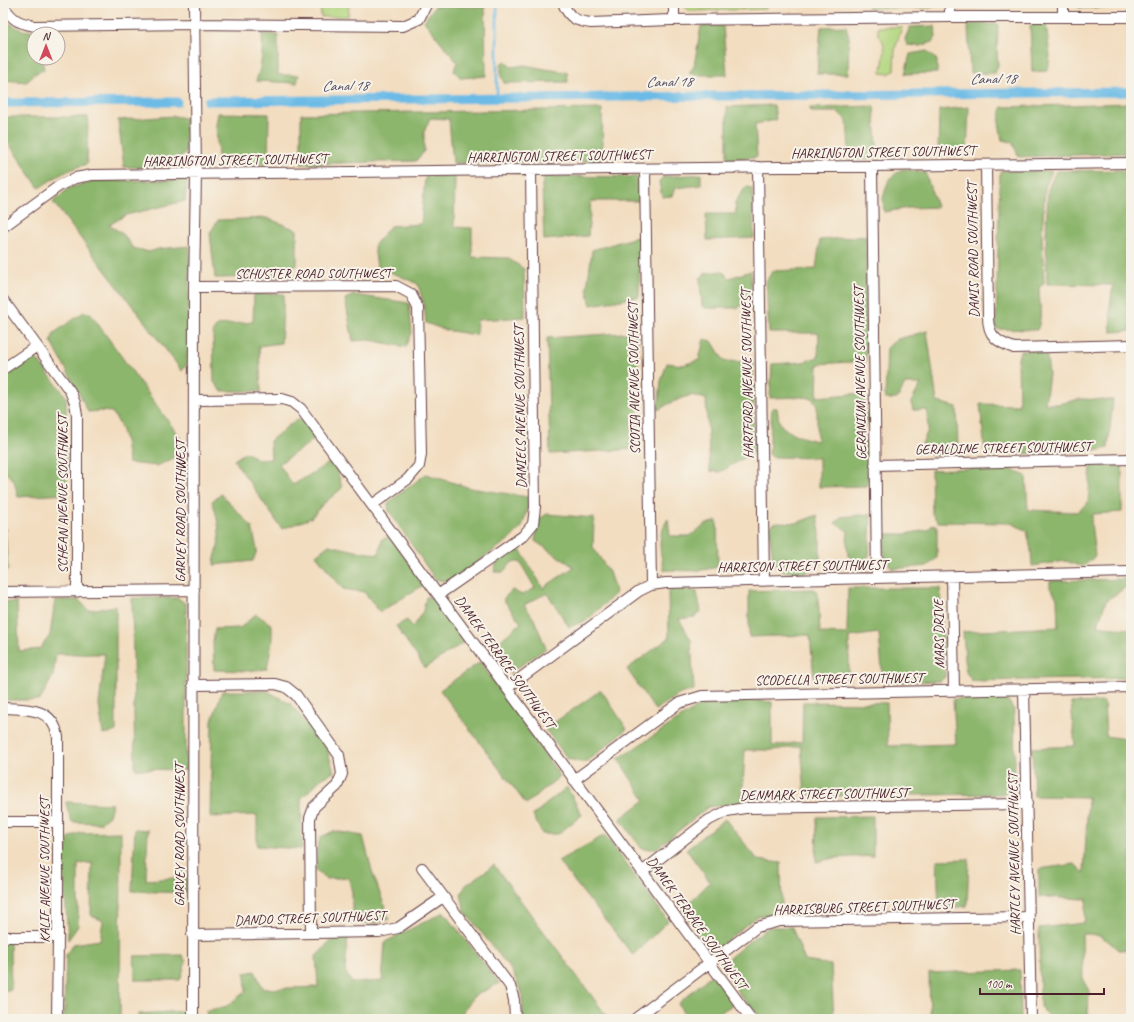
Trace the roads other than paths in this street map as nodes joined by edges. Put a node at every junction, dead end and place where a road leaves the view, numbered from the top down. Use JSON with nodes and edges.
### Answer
{"nodes":[{"id":1,"x":194,"y":3,"type":"edge"},
{"id":2,"x":427,"y":3,"type":"edge"},
{"id":3,"x":563,"y":3,"type":"edge"},
{"id":4,"x":674,"y":3,"type":"edge"},
{"id":5,"x":950,"y":3,"type":"edge"},
{"id":6,"x":1063,"y":3,"type":"edge"},
{"id":7,"x":3,"y":6,"type":"edge"},
{"id":8,"x":950,"y":17,"type":"junction"},
{"id":9,"x":1063,"y":17,"type":"junction"},
{"id":10,"x":1131,"y":17,"type":"edge"},
{"id":11,"x":674,"y":20,"type":"junction"},
{"id":12,"x":194,"y":24,"type":"junction"},
{"id":13,"x":1131,"y":163,"type":"edge"},
{"id":14,"x":986,"y":165,"type":"junction"},
{"id":15,"x":758,"y":167,"type":"junction"},
{"id":16,"x":872,"y":167,"type":"junction"},
{"id":17,"x":645,"y":169,"type":"junction"},
{"id":18,"x":531,"y":171,"type":"junction"},
{"id":19,"x":196,"y":174,"type":"junction"},
{"id":20,"x":3,"y":227,"type":"edge"},
{"id":21,"x":194,"y":287,"type":"junction"},
{"id":22,"x":3,"y":300,"type":"edge"},
{"id":23,"x":1131,"y":345,"type":"edge"},
{"id":24,"x":37,"y":346,"type":"junction"},
{"id":25,"x":3,"y":369,"type":"edge"},
{"id":26,"x":195,"y":400,"type":"junction"},
{"id":27,"x":1131,"y":459,"type":"edge"},
{"id":28,"x":875,"y":465,"type":"junction"},
{"id":29,"x":372,"y":505,"type":"junction"},
{"id":30,"x":1131,"y":572,"type":"edge"},
{"id":31,"x":952,"y":576,"type":"junction"},
{"id":32,"x":878,"y":578,"type":"junction"},
{"id":33,"x":764,"y":580,"type":"junction"},
{"id":34,"x":651,"y":585,"type":"junction"},
{"id":35,"x":194,"y":590,"type":"junction"},
{"id":36,"x":3,"y":592,"type":"edge"},
{"id":37,"x":77,"y":592,"type":"junction"},
{"id":38,"x":438,"y":595,"type":"junction"},
{"id":39,"x":193,"y":685,"type":"junction"},
{"id":40,"x":1131,"y":687,"type":"edge"},
{"id":41,"x":508,"y":688,"type":"junction"},
{"id":42,"x":1024,"y":689,"type":"junction"},
{"id":43,"x":954,"y":690,"type":"junction"},
{"id":44,"x":3,"y":708,"type":"edge"},
{"id":45,"x":574,"y":780,"type":"junction"},
{"id":46,"x":1027,"y":804,"type":"junction"},
{"id":47,"x":3,"y":822,"type":"edge"},
{"id":48,"x":57,"y":822,"type":"junction"},
{"id":49,"x":422,"y":868,"type":"dead end"},
{"id":50,"x":642,"y":872,"type":"junction"},
{"id":51,"x":442,"y":897,"type":"junction"},
{"id":52,"x":1029,"y":917,"type":"junction"},
{"id":53,"x":311,"y":932,"type":"junction"},
{"id":54,"x":192,"y":935,"type":"junction"},
{"id":55,"x":3,"y":937,"type":"edge"},
{"id":56,"x":58,"y":937,"type":"junction"},
{"id":57,"x":710,"y":963,"type":"junction"},
{"id":58,"x":57,"y":1019,"type":"edge"},
{"id":59,"x":193,"y":1019,"type":"edge"},
{"id":60,"x":515,"y":1019,"type":"edge"},
{"id":61,"x":635,"y":1019,"type":"edge"},
{"id":62,"x":751,"y":1019,"type":"edge"},
{"id":63,"x":1031,"y":1019,"type":"edge"}],
"edges":[{"from":1,"to":12,"type":"street","name":"GARVEY ROAD SOUTHWEST"},
{"from":2,"to":12,"type":"street"},
{"from":3,"to":11,"type":"street"},
{"from":4,"to":11,"type":"street"},
{"from":5,"to":8,"type":"street"},
{"from":6,"to":9,"type":"street"},
{"from":7,"to":12,"type":"street"},
{"from":8,"to":9,"type":"street"},
{"from":8,"to":11,"type":"street"},
{"from":9,"to":10,"type":"street"},
{"from":12,"to":19,"type":"street","name":"GARVEY ROAD SOUTHWEST"},
{"from":13,"to":14,"type":"street","name":"HARRINGTON STREET SOUTHWEST"},
{"from":14,"to":16,"type":"street","name":"HARRINGTON STREET SOUTHWEST"},
{"from":14,"to":23,"type":"street","name":"DANIS ROAD SOUTHWEST"},
{"from":15,"to":16,"type":"street","name":"HARRINGTON STREET SOUTHWEST"},
{"from":15,"to":17,"type":"street","name":"HARRINGTON STREET SOUTHWEST"},
{"from":15,"to":33,"type":"street","name":"HARTFORD AVENUE SOUTHWEST"},
{"from":16,"to":28,"type":"street","name":"GERANIUM AVENUE SOUTHWEST"},
{"from":17,"to":18,"type":"street","name":"HARRINGTON STREET SOUTHWEST"},
{"from":17,"to":34,"type":"street","name":"SCOTIA AVENUE SOUTHWEST"},
{"from":18,"to":19,"type":"street","name":"HARRINGTON STREET SOUTHWEST"},
{"from":18,"to":38,"type":"street","name":"DANIELS AVENUE SOUTHWEST"},
{"from":19,"to":20,"type":"street","name":"HARRINGTON STREET SOUTHWEST"},
{"from":19,"to":21,"type":"street","name":"GARVEY ROAD SOUTHWEST"},
{"from":21,"to":26,"type":"street","name":"GARVEY ROAD SOUTHWEST"},
{"from":21,"to":29,"type":"street","name":"SCHUSTER ROAD SOUTHWEST"},
{"from":22,"to":24,"type":"street","name":"SCHEAN AVENUE SOUTHWEST"},
{"from":24,"to":25,"type":"street"},
{"from":24,"to":37,"type":"street","name":"SCHEAN AVENUE SOUTHWEST"},
{"from":26,"to":29,"type":"street","name":"DAMEK TERRACE SOUTHWEST"},
{"from":26,"to":35,"type":"street","name":"GARVEY ROAD SOUTHWEST"},
{"from":27,"to":28,"type":"street","name":"GERALDINE STREET SOUTHWEST"},
{"from":28,"to":32,"type":"street","name":"GERANIUM AVENUE SOUTHWEST"},
{"from":29,"to":38,"type":"street","name":"DAMEK TERRACE SOUTHWEST"},
{"from":30,"to":31,"type":"street","name":"HARRISON STREET SOUTHWEST"},
{"from":31,"to":32,"type":"street","name":"HARRISON STREET SOUTHWEST"},
{"from":31,"to":43,"type":"street","name":"MARS DRIVE"},
{"from":32,"to":33,"type":"street","name":"HARRISON STREET SOUTHWEST"},
{"from":33,"to":34,"type":"street","name":"HARRISON STREET SOUTHWEST"},
{"from":34,"to":41,"type":"street","name":"HARRISON STREET SOUTHWEST"},
{"from":35,"to":37,"type":"street"},
{"from":35,"to":39,"type":"street","name":"GARVEY ROAD SOUTHWEST"},
{"from":36,"to":37,"type":"street"},
{"from":38,"to":41,"type":"street","name":"DAMEK TERRACE SOUTHWEST"},
{"from":39,"to":53,"type":"street"},
{"from":39,"to":54,"type":"street","name":"GARVEY ROAD SOUTHWEST"},
{"from":40,"to":42,"type":"street","name":"SCODELLA STREET SOUTHWEST"},
{"from":41,"to":45,"type":"street","name":"DAMEK TERRACE SOUTHWEST"},
{"from":42,"to":43,"type":"street","name":"SCODELLA STREET SOUTHWEST"},
{"from":42,"to":46,"type":"street","name":"HARTLEY AVENUE SOUTHWEST"},
{"from":43,"to":45,"type":"street","name":"SCODELLA STREET SOUTHWEST"},
{"from":44,"to":48,"type":"street","name":"KALIF AVENUE SOUTHWEST"},
{"from":45,"to":50,"type":"street","name":"DAMEK TERRACE SOUTHWEST"},
{"from":46,"to":50,"type":"street","name":"DENMARK STREET SOUTHWEST"},
{"from":46,"to":52,"type":"street","name":"HARTLEY AVENUE SOUTHWEST"},
{"from":47,"to":48,"type":"street"},
{"from":48,"to":56,"type":"street","name":"KALIF AVENUE SOUTHWEST"},
{"from":49,"to":51,"type":"street"},
{"from":50,"to":57,"type":"street","name":"DAMEK TERRACE SOUTHWEST"},
{"from":51,"to":53,"type":"street","name":"DANDO STREET SOUTHWEST"},
{"from":51,"to":60,"type":"street"},
{"from":52,"to":57,"type":"street","name":"HARRISBURG STREET SOUTHWEST"},
{"from":52,"to":63,"type":"street","name":"HARTLEY AVENUE SOUTHWEST"},
{"from":53,"to":54,"type":"street","name":"DANDO STREET SOUTHWEST"},
{"from":54,"to":59,"type":"street","name":"GARVEY ROAD SOUTHWEST"},
{"from":55,"to":56,"type":"street"},
{"from":56,"to":58,"type":"street","name":"KALIF AVENUE SOUTHWEST"},
{"from":57,"to":61,"type":"street","name":"HARRISBURG STREET SOUTHWEST"},
{"from":57,"to":62,"type":"street","name":"DAMEK TERRACE SOUTHWEST"}]}
